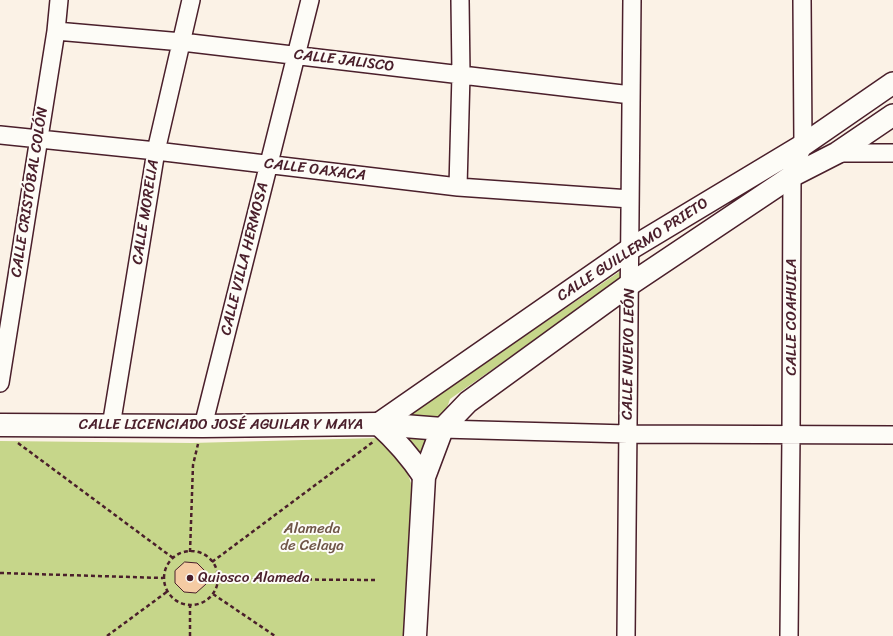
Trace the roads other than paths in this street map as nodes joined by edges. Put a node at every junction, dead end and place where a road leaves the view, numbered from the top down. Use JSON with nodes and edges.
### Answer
{"nodes":[{"id":1,"x":59,"y":0,"type":"edge"},
{"id":2,"x":191,"y":0,"type":"edge"},
{"id":3,"x":310,"y":0,"type":"edge"},
{"id":4,"x":460,"y":0,"type":"edge"},
{"id":5,"x":632,"y":0,"type":"edge"},
{"id":6,"x":802,"y":0,"type":"edge"},
{"id":7,"x":56,"y":31,"type":"junction"},
{"id":8,"x":182,"y":42,"type":"junction"},
{"id":9,"x":297,"y":55,"type":"junction"},
{"id":10,"x":461,"y":74,"type":"junction"},
{"id":11,"x":893,"y":83,"type":"edge"},
{"id":12,"x":631,"y":95,"type":"junction"},
{"id":13,"x":893,"y":115,"type":"edge"},
{"id":14,"x":0,"y":135,"type":"edge"},
{"id":15,"x":39,"y":139,"type":"junction"},
{"id":16,"x":803,"y":145,"type":"junction"},
{"id":17,"x":156,"y":151,"type":"junction"},
{"id":18,"x":837,"y":153,"type":"junction"},
{"id":19,"x":893,"y":154,"type":"edge"},
{"id":20,"x":268,"y":165,"type":"junction"},
{"id":21,"x":792,"y":176,"type":"junction"},
{"id":22,"x":458,"y":187,"type":"junction"},
{"id":23,"x":630,"y":199,"type":"junction"},
{"id":24,"x":630,"y":249,"type":"junction"},
{"id":25,"x":629,"y":285,"type":"junction"},
{"id":26,"x":0,"y":384,"type":"edge"},
{"id":27,"x":111,"y":426,"type":"junction"},
{"id":28,"x":203,"y":426,"type":"junction"},
{"id":29,"x":442,"y":428,"type":"junction"},
{"id":30,"x":385,"y":430,"type":"junction"},
{"id":31,"x":6,"y":432,"type":"edge"},
{"id":32,"x":628,"y":434,"type":"junction"},
{"id":33,"x":792,"y":435,"type":"junction"},
{"id":34,"x":893,"y":435,"type":"edge"},
{"id":35,"x":424,"y":477,"type":"junction"},
{"id":36,"x":415,"y":636,"type":"edge"},
{"id":37,"x":626,"y":636,"type":"edge"},
{"id":38,"x":790,"y":636,"type":"edge"}],
"edges":[{"from":1,"to":7,"type":"street","name":"CALLE CRISTÓBAL COLÓN"},
{"from":2,"to":8,"type":"street","name":"CALLE MORELIA"},
{"from":3,"to":9,"type":"street","name":"CALLE VILLA HERMOSA"},
{"from":4,"to":10,"type":"street"},
{"from":5,"to":12,"type":"street","name":"CALLE NUEVO LEÓN"},
{"from":6,"to":16,"type":"street","name":"CALLE COAHUILA"},
{"from":7,"to":8,"type":"street","name":"CALLE JALISCO"},
{"from":7,"to":15,"type":"street","name":"CALLE CRISTÓBAL COLÓN"},
{"from":8,"to":9,"type":"street","name":"CALLE JALISCO"},
{"from":8,"to":17,"type":"street","name":"CALLE MORELIA"},
{"from":9,"to":10,"type":"street","name":"CALLE JALISCO"},
{"from":9,"to":20,"type":"street","name":"CALLE VILLA HERMOSA"},
{"from":10,"to":12,"type":"street","name":"CALLE JALISCO"},
{"from":10,"to":22,"type":"street"},
{"from":11,"to":16,"type":"street","name":"CALLE GUILLERMO PRIETO"},
{"from":12,"to":23,"type":"street","name":"CALLE NUEVO LEÓN"},
{"from":13,"to":18,"type":"street","name":"CALLE GUILLERMO PRIETO"},
{"from":14,"to":15,"type":"street","name":"CALLE OAXACA"},
{"from":15,"to":17,"type":"street","name":"CALLE OAXACA"},
{"from":15,"to":26,"type":"street","name":"CALLE CRISTÓBAL COLÓN"},
{"from":16,"to":21,"type":"street","name":"CALLE COAHUILA"},
{"from":16,"to":24,"type":"street","name":"CALLE GUILLERMO PRIETO"},
{"from":17,"to":20,"type":"street","name":"CALLE OAXACA"},
{"from":17,"to":27,"type":"street","name":"CALLE MORELIA"},
{"from":18,"to":19,"type":"street"},
{"from":18,"to":21,"type":"street","name":"CALLE GUILLERMO PRIETO"},
{"from":20,"to":22,"type":"street","name":"CALLE OAXACA"},
{"from":20,"to":28,"type":"street","name":"CALLE VILLA HERMOSA"},
{"from":21,"to":25,"type":"street","name":"CALLE GUILLERMO PRIETO"},
{"from":21,"to":33,"type":"street","name":"CALLE COAHUILA"},
{"from":22,"to":23,"type":"street","name":"CALLE OAXACA"},
{"from":23,"to":24,"type":"street","name":"CALLE NUEVO LEÓN"},
{"from":24,"to":25,"type":"street","name":"CALLE NUEVO LEÓN"},
{"from":24,"to":30,"type":"street","name":"CALLE GUILLERMO PRIETO"},
{"from":25,"to":29,"type":"street","name":"CALLE GUILLERMO PRIETO"},
{"from":25,"to":32,"type":"street","name":"CALLE NUEVO LEÓN"},
{"from":27,"to":28,"type":"main road","name":"CALLE LICENCIADO JOSÉ AGUILAR Y MAYA"},
{"from":27,"to":31,"type":"main road","name":"CALLE LICENCIADO JOSÉ AGUILAR Y MAYA"},
{"from":28,"to":30,"type":"main road","name":"CALLE LICENCIADO JOSÉ AGUILAR Y MAYA"},
{"from":29,"to":30,"type":"main road","name":"CALLE LICENCIADO JOSÉ AGUILAR Y MAYA"},
{"from":29,"to":32,"type":"street"},
{"from":29,"to":35,"type":"main road"},
{"from":30,"to":35,"type":"street"},
{"from":32,"to":33,"type":"street"},
{"from":32,"to":37,"type":"street","name":"CALLE NUEVO LEÓN"},
{"from":33,"to":34,"type":"street"},
{"from":33,"to":38,"type":"street","name":"CALLE COAHUILA"},
{"from":35,"to":36,"type":"main road"}]}
